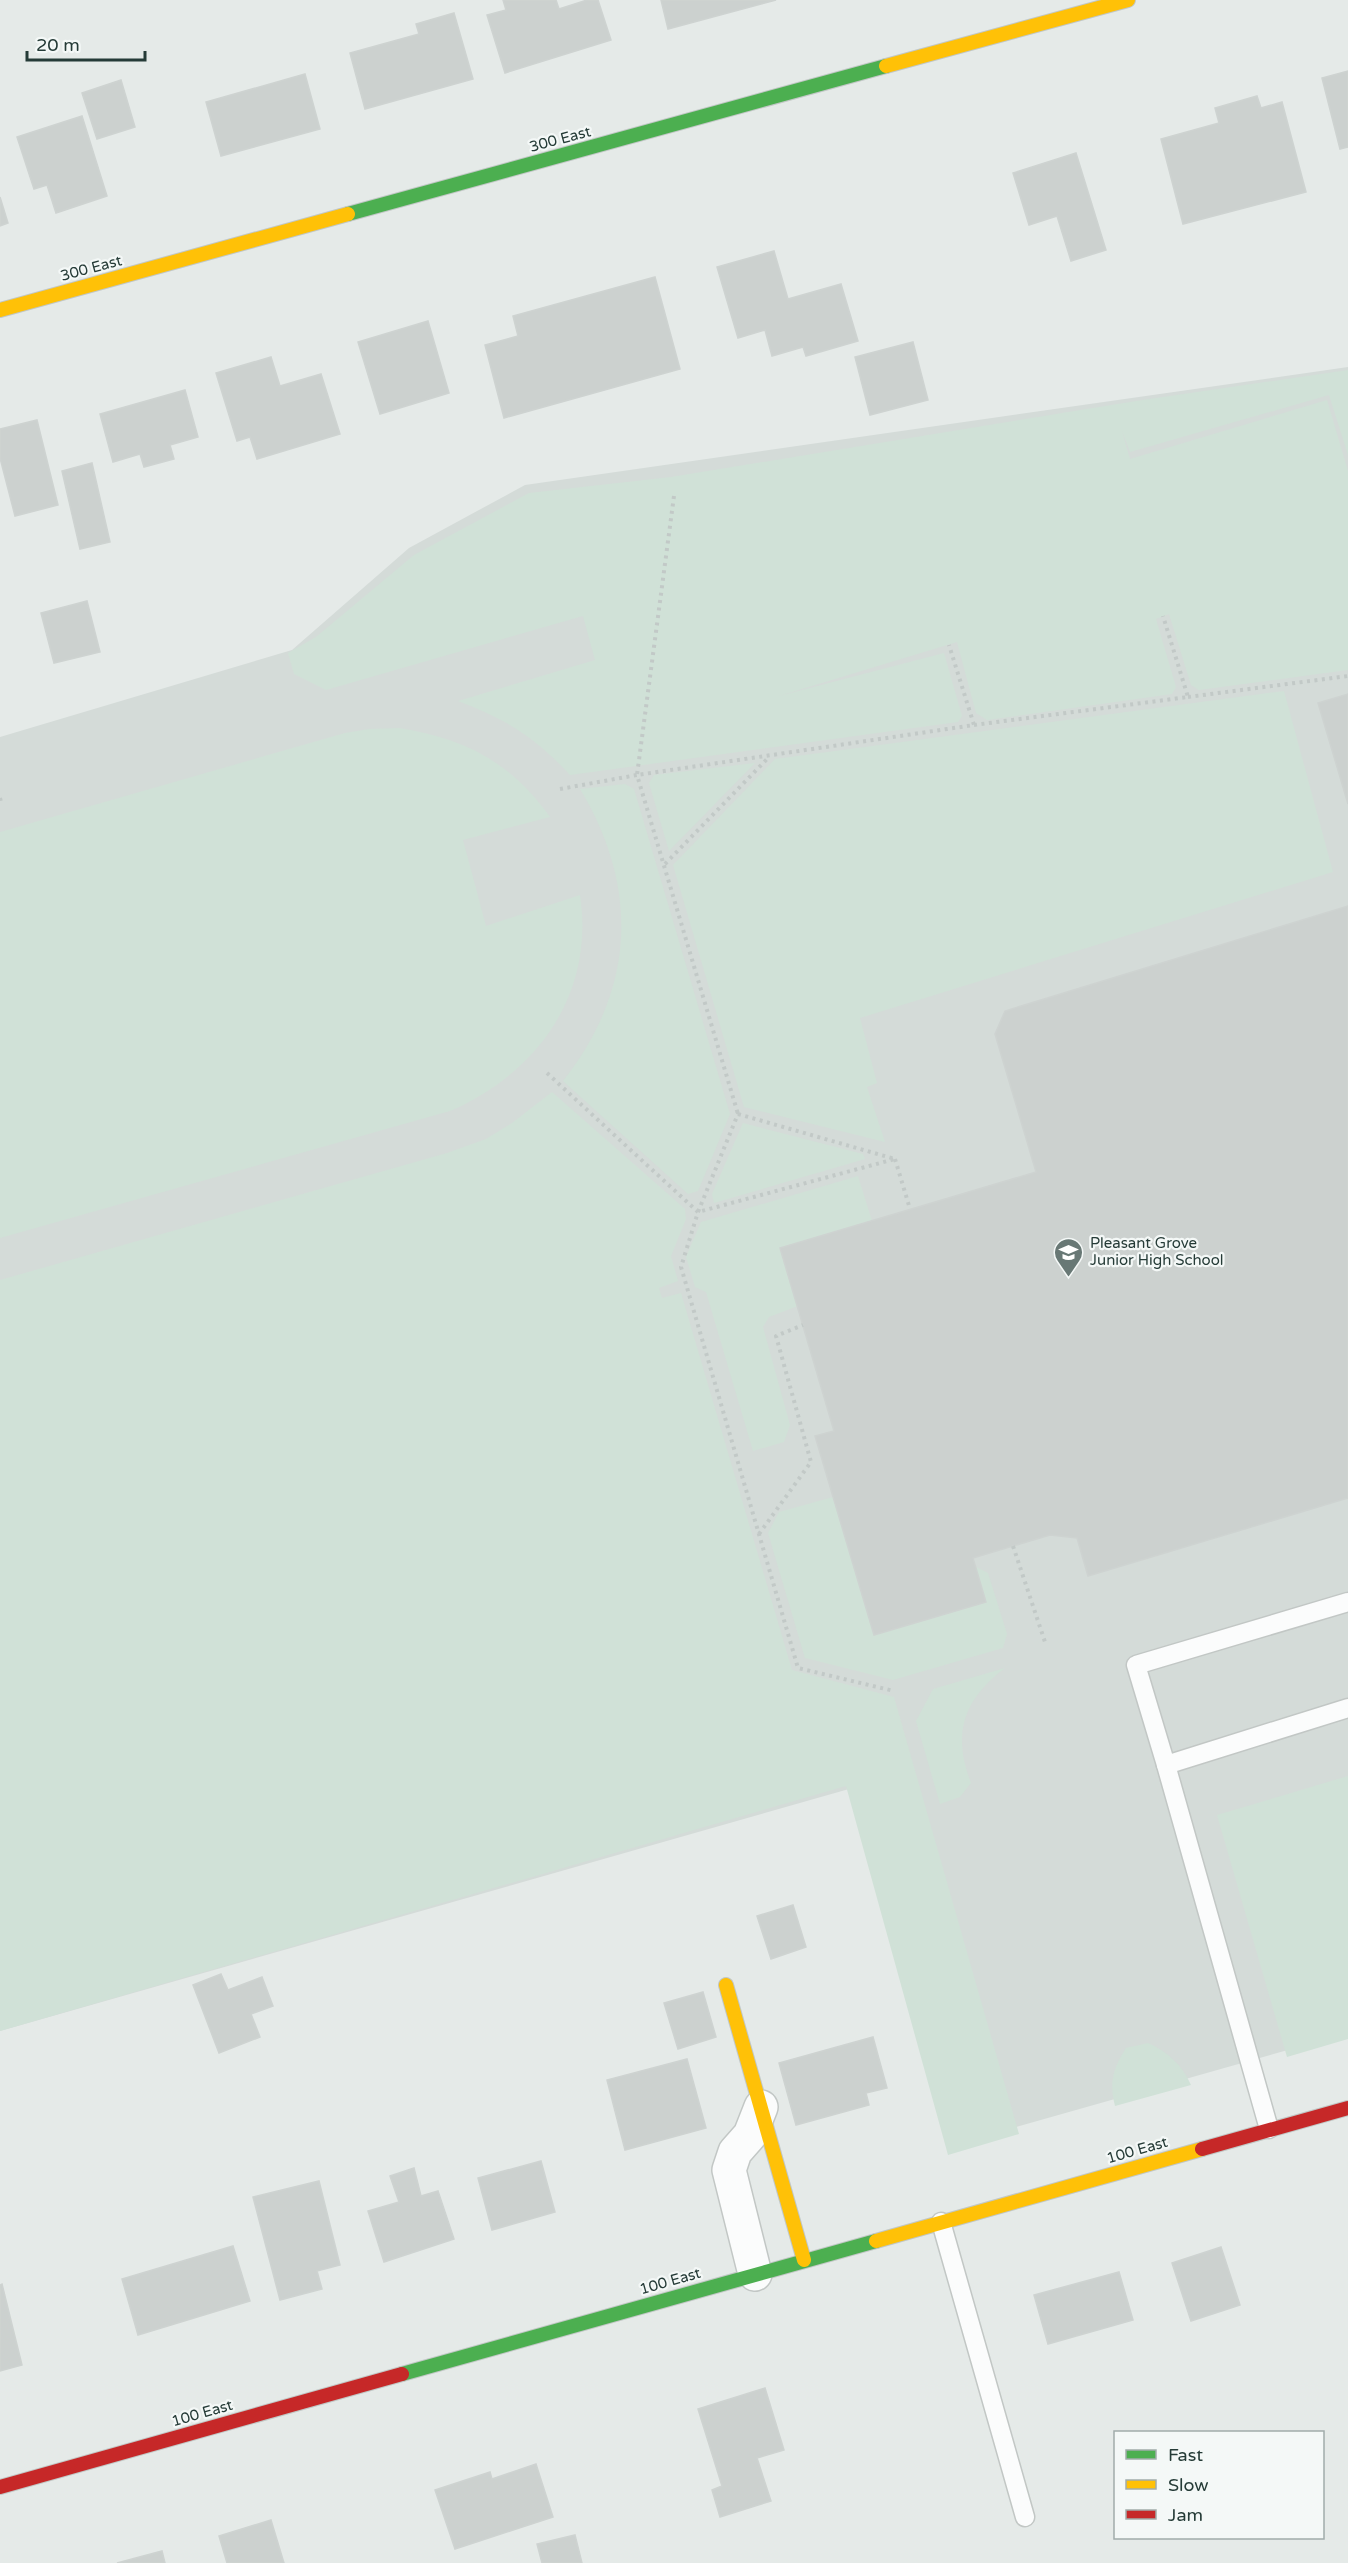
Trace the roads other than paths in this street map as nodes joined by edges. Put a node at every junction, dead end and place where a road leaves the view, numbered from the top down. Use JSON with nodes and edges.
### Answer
{"nodes":[{"id":1,"x":1128,"y":0,"type":"edge"},
{"id":2,"x":0,"y":310,"type":"edge"},
{"id":3,"x":1348,"y":1602,"type":"edge"},
{"id":4,"x":1348,"y":1708,"type":"edge"},
{"id":5,"x":1166,"y":1765,"type":"junction"},
{"id":6,"x":726,"y":1985,"type":"dead end"},
{"id":7,"x":760,"y":2107,"type":"junction"},
{"id":8,"x":1348,"y":2108,"type":"edge"},
{"id":9,"x":1269,"y":2129,"type":"junction"},
{"id":10,"x":941,"y":2222,"type":"junction"},
{"id":11,"x":804,"y":2260,"type":"junction"},
{"id":12,"x":755,"y":2274,"type":"junction"},
{"id":13,"x":0,"y":2487,"type":"edge"},
{"id":14,"x":1025,"y":2517,"type":"dead end"}],
"edges":[{"from":1,"to":2,"type":"street","name":"300 East"},
{"from":3,"to":5,"type":"lane"},
{"from":4,"to":5,"type":"lane"},
{"from":5,"to":9,"type":"lane"},
{"from":6,"to":7,"type":"street"},
{"from":7,"to":11,"type":"street"},
{"from":7,"to":12,"type":"street"},
{"from":8,"to":9,"type":"street","name":"100 East"},
{"from":9,"to":10,"type":"street","name":"100 East"},
{"from":10,"to":11,"type":"street","name":"100 East"},
{"from":10,"to":14,"type":"lane"},
{"from":11,"to":12,"type":"street","name":"100 East"},
{"from":12,"to":13,"type":"street","name":"100 East"}]}
